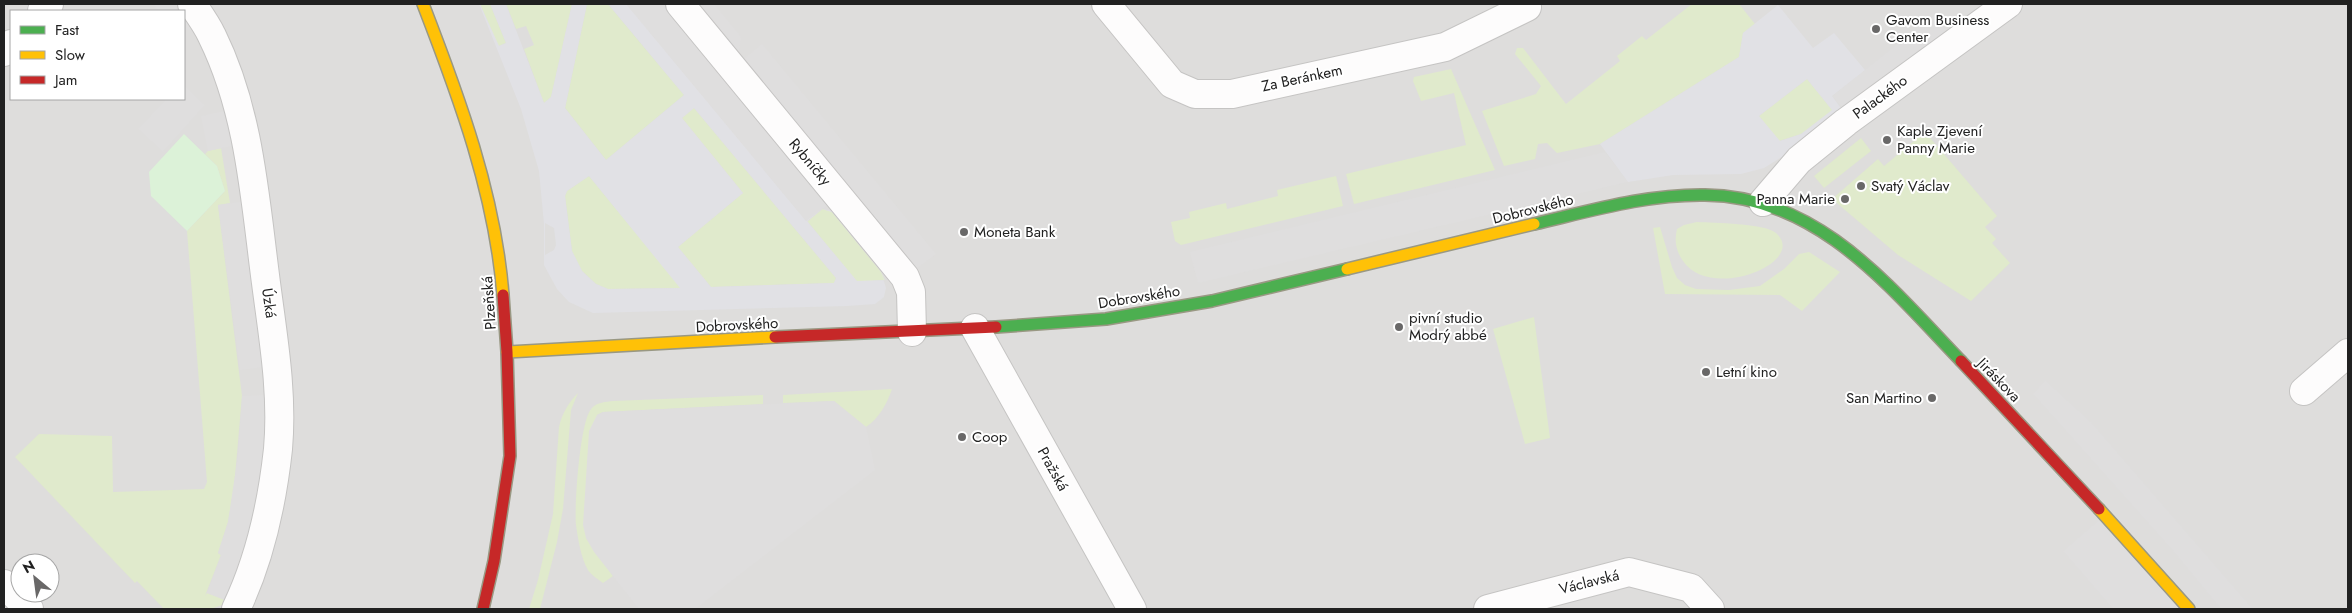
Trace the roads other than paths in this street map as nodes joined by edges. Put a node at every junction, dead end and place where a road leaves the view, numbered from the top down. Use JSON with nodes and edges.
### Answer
{"nodes":[{"id":1,"x":192,"y":4,"type":"edge"},
{"id":2,"x":424,"y":4,"type":"edge"},
{"id":3,"x":680,"y":4,"type":"edge"},
{"id":4,"x":1106,"y":4,"type":"edge"},
{"id":5,"x":2008,"y":4,"type":"edge"},
{"id":6,"x":1528,"y":7,"type":"dead end"},
{"id":7,"x":1763,"y":202,"type":"junction"},
{"id":8,"x":975,"y":328,"type":"junction"},
{"id":9,"x":912,"y":332,"type":"junction"},
{"id":10,"x":508,"y":352,"type":"junction"},
{"id":11,"x":2348,"y":353,"type":"edge"},
{"id":12,"x":2304,"y":391,"type":"dead end"},
{"id":13,"x":4,"y":584,"type":"edge"},
{"id":14,"x":1497,"y":608,"type":"edge"},
{"id":15,"x":29,"y":609,"type":"edge"},
{"id":16,"x":236,"y":609,"type":"edge"},
{"id":17,"x":483,"y":609,"type":"edge"},
{"id":18,"x":1132,"y":609,"type":"edge"},
{"id":19,"x":1710,"y":609,"type":"edge"},
{"id":20,"x":2188,"y":609,"type":"edge"}],
"edges":[{"from":1,"to":16,"type":"street","name":"Úzká"},
{"from":2,"to":10,"type":"main road","name":"Plzeňská"},
{"from":3,"to":9,"type":"street","name":"Rybníčky"},
{"from":4,"to":6,"type":"street","name":"Za Beránkem"},
{"from":5,"to":7,"type":"street","name":"Palackého"},
{"from":7,"to":8,"type":"main road","name":"Dobrovského"},
{"from":7,"to":20,"type":"main road","name":"Jiráskova"},
{"from":8,"to":9,"type":"main road","name":"Dobrovského"},
{"from":8,"to":18,"type":"street","name":"Pražská"},
{"from":9,"to":10,"type":"main road","name":"Dobrovského"},
{"from":10,"to":17,"type":"main road","name":"Plzeňská"},
{"from":11,"to":12,"type":"street"},
{"from":13,"to":15,"type":"street"},
{"from":14,"to":19,"type":"street","name":"Václavská"}]}
